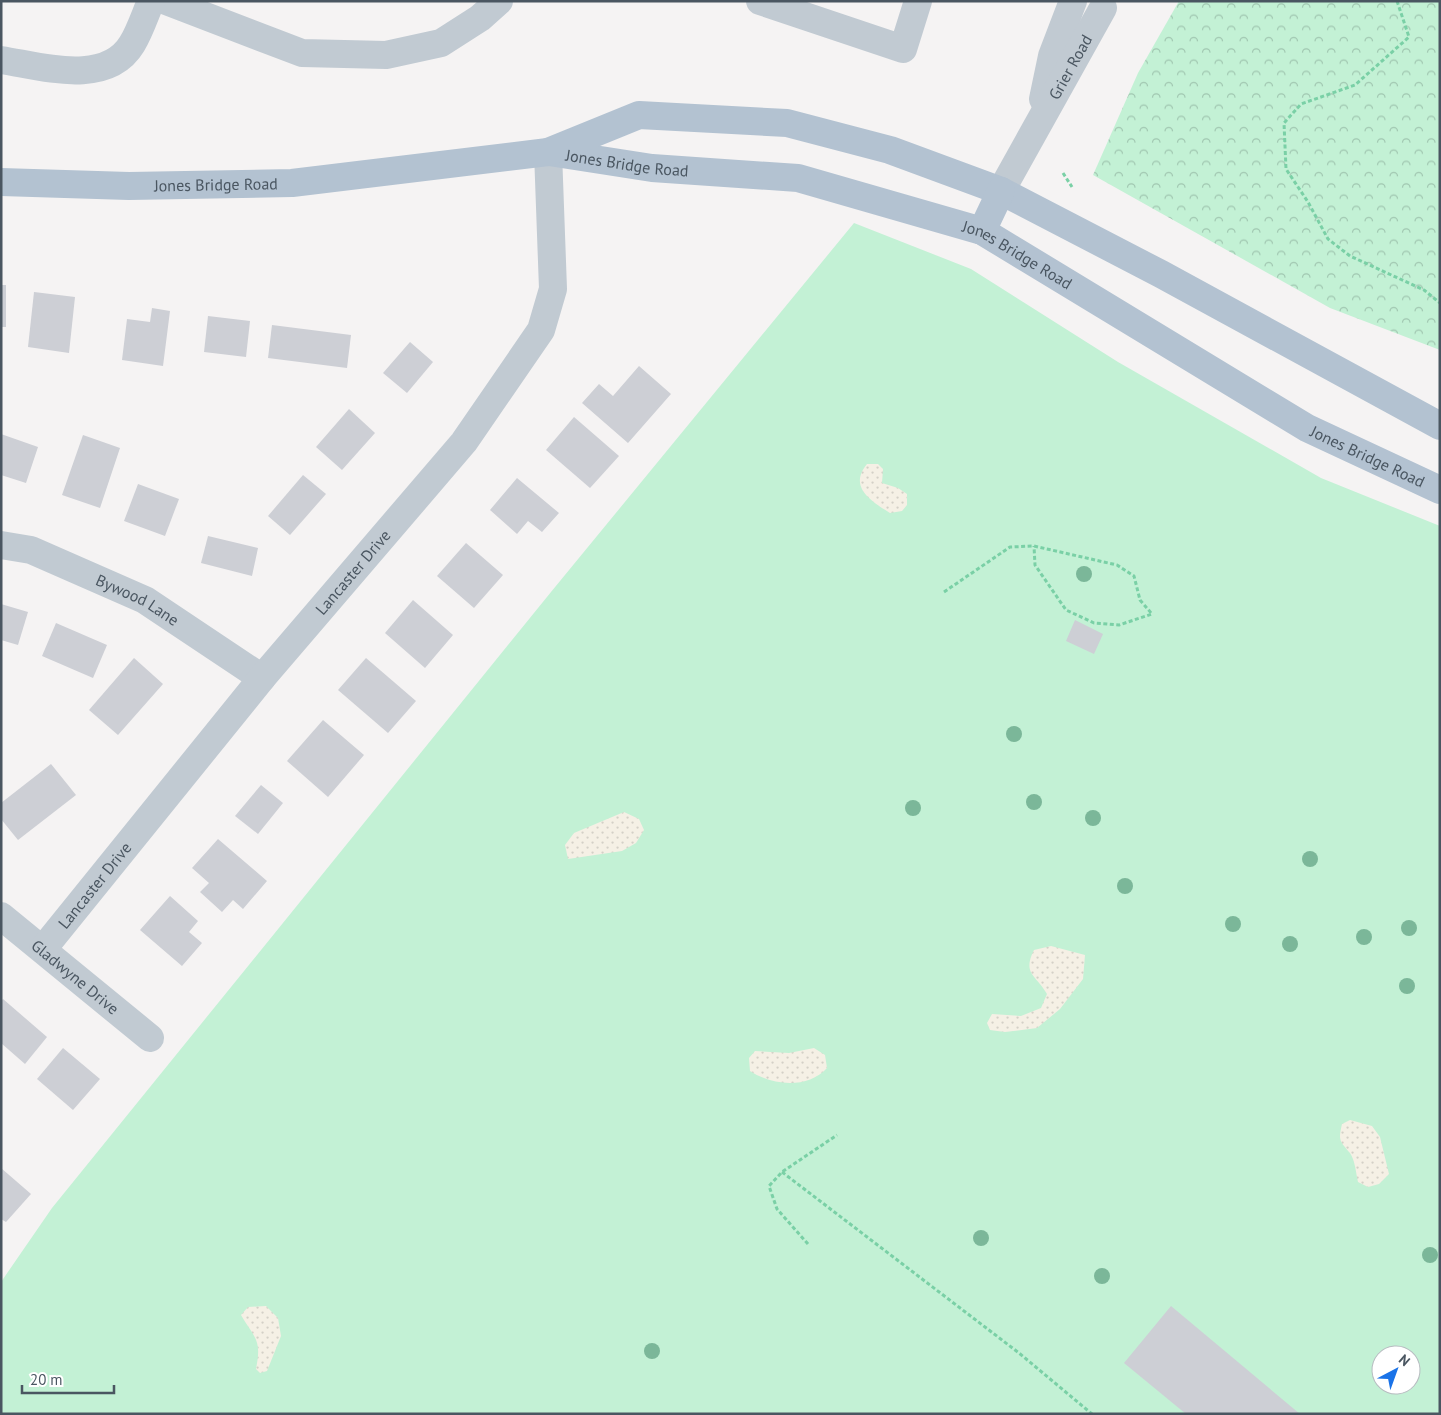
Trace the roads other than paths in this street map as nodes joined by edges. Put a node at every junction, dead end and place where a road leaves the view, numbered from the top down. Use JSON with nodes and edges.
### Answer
{"nodes":[{"id":1,"x":151,"y":1,"type":"edge"},
{"id":2,"x":166,"y":1,"type":"edge"},
{"id":3,"x":499,"y":1,"type":"edge"},
{"id":4,"x":760,"y":1,"type":"edge"},
{"id":5,"x":918,"y":1,"type":"edge"},
{"id":6,"x":1073,"y":1,"type":"edge"},
{"id":7,"x":1103,"y":8,"type":"dead end"},
{"id":8,"x":1,"y":60,"type":"edge"},
{"id":9,"x":1037,"y":125,"type":"junction"},
{"id":10,"x":548,"y":152,"type":"junction"},
{"id":11,"x":1,"y":182,"type":"edge"},
{"id":12,"x":1001,"y":191,"type":"junction"},
{"id":13,"x":982,"y":231,"type":"junction"},
{"id":14,"x":1440,"y":426,"type":"edge"},
{"id":15,"x":1440,"y":490,"type":"edge"},
{"id":16,"x":1,"y":545,"type":"edge"},
{"id":17,"x":262,"y":678,"type":"junction"},
{"id":18,"x":1,"y":916,"type":"edge"},
{"id":19,"x":43,"y":950,"type":"junction"},
{"id":20,"x":150,"y":1038,"type":"dead end"}],
"edges":[{"from":1,"to":8,"type":"street"},
{"from":2,"to":3,"type":"street"},
{"from":4,"to":5,"type":"street"},
{"from":6,"to":9,"type":"street","name":"Grier Road"},
{"from":7,"to":9,"type":"street","name":"Grier Road"},
{"from":9,"to":12,"type":"street","name":"Grier Road"},
{"from":10,"to":11,"type":"main road","name":"Jones Bridge Road"},
{"from":10,"to":12,"type":"main road","name":"Jones Bridge Road"},
{"from":10,"to":13,"type":"main road","name":"Jones Bridge Road"},
{"from":10,"to":17,"type":"street","name":"Lancaster Drive"},
{"from":12,"to":13,"type":"main road"},
{"from":12,"to":14,"type":"main road","name":"Jones Bridge Road"},
{"from":13,"to":15,"type":"main road","name":"Jones Bridge Road"},
{"from":16,"to":17,"type":"street","name":"Bywood Lane"},
{"from":17,"to":19,"type":"street","name":"Lancaster Drive"},
{"from":18,"to":19,"type":"street","name":"Gladwyne Drive"},
{"from":19,"to":20,"type":"street","name":"Gladwyne Drive"}]}
